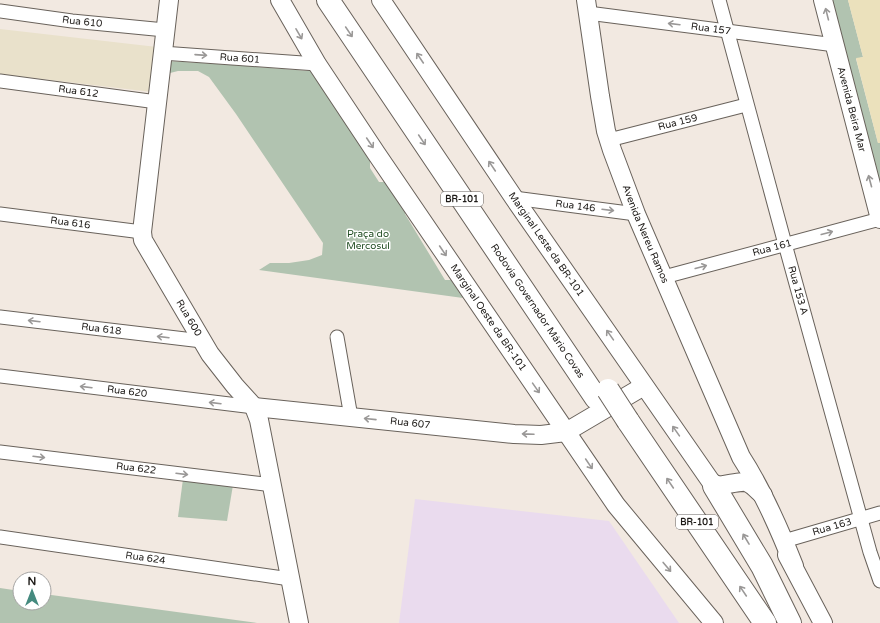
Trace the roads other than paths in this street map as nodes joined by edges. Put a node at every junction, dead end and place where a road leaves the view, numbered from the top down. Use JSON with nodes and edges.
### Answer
{"nodes":[{"id":1,"x":169,"y":0,"type":"edge"},
{"id":2,"x":280,"y":0,"type":"edge"},
{"id":3,"x":328,"y":0,"type":"edge"},
{"id":4,"x":346,"y":0,"type":"edge"},
{"id":5,"x":381,"y":0,"type":"edge"},
{"id":6,"x":719,"y":0,"type":"edge"},
{"id":7,"x":823,"y":0,"type":"edge"},
{"id":8,"x":587,"y":7,"type":"edge"},
{"id":9,"x":0,"y":11,"type":"edge"},
{"id":10,"x":165,"y":30,"type":"junction"},
{"id":11,"x":727,"y":31,"type":"junction"},
{"id":12,"x":835,"y":45,"type":"junction"},
{"id":13,"x":162,"y":52,"type":"junction"},
{"id":14,"x":317,"y":64,"type":"junction"},
{"id":15,"x":0,"y":81,"type":"edge"},
{"id":16,"x":157,"y":102,"type":"junction"},
{"id":17,"x":746,"y":105,"type":"junction"},
{"id":18,"x":609,"y":140,"type":"junction"},
{"id":19,"x":514,"y":198,"type":"junction"},
{"id":20,"x":0,"y":214,"type":"edge"},
{"id":21,"x":636,"y":214,"type":"junction"},
{"id":22,"x":880,"y":219,"type":"edge"},
{"id":23,"x":142,"y":232,"type":"junction"},
{"id":24,"x":784,"y":244,"type":"junction"},
{"id":25,"x":664,"y":277,"type":"junction"},
{"id":26,"x":0,"y":317,"type":"edge"},
{"id":27,"x":337,"y":337,"type":"dead end"},
{"id":28,"x":202,"y":341,"type":"junction"},
{"id":29,"x":0,"y":376,"type":"edge"},
{"id":30,"x":644,"y":386,"type":"junction"},
{"id":31,"x":602,"y":394,"type":"junction"},
{"id":32,"x":254,"y":408,"type":"junction"},
{"id":33,"x":351,"y":417,"type":"junction"},
{"id":34,"x":622,"y":425,"type":"junction"},
{"id":35,"x":566,"y":432,"type":"junction"},
{"id":36,"x":0,"y":452,"type":"edge"},
{"id":37,"x":741,"y":457,"type":"junction"},
{"id":38,"x":744,"y":482,"type":"junction"},
{"id":39,"x":273,"y":485,"type":"junction"},
{"id":40,"x":714,"y":486,"type":"junction"},
{"id":41,"x":763,"y":495,"type":"junction"},
{"id":42,"x":880,"y":513,"type":"edge"},
{"id":43,"x":862,"y":519,"type":"junction"},
{"id":44,"x":0,"y":537,"type":"edge"},
{"id":45,"x":784,"y":541,"type":"junction"},
{"id":46,"x":794,"y":566,"type":"junction"},
{"id":47,"x":290,"y":579,"type":"junction"},
{"id":48,"x":880,"y":581,"type":"edge"},
{"id":49,"x":299,"y":623,"type":"edge"},
{"id":50,"x":714,"y":623,"type":"edge"},
{"id":51,"x":747,"y":623,"type":"edge"},
{"id":52,"x":765,"y":623,"type":"edge"},
{"id":53,"x":790,"y":623,"type":"edge"},
{"id":54,"x":823,"y":623,"type":"edge"}],
"edges":[{"from":1,"to":10,"type":"main road","name":"Rua 600"},
{"from":2,"to":14,"type":"main road","name":"Marginal Oeste da BR-101","one_way":true},
{"from":3,"to":31,"type":"highway","name":"Rodovia Governador Mário Covas","number":"BR-101","one_way":true},
{"from":4,"to":31,"type":"highway","name":"Rodovia Governador Mário Covas","number":"BR-101"},
{"from":19,"to":5,"type":"main road","name":"Marginal Leste da BR-101","one_way":true},
{"from":6,"to":11,"type":"street","name":"Rua 153 A"},
{"from":12,"to":7,"type":"main road","name":"Avenida Beira Mar","one_way":true},
{"from":11,"to":8,"type":"street","name":"Rua 157","one_way":true},
{"from":8,"to":18,"type":"main road","name":"Avenida Nereu Ramos"},
{"from":9,"to":10,"type":"street","name":"Rua 610"},
{"from":10,"to":13,"type":"main road","name":"Rua 600"},
{"from":11,"to":12,"type":"street","name":"Rua 157"},
{"from":11,"to":17,"type":"street","name":"Rua 153 A"},
{"from":22,"to":12,"type":"main road","name":"Avenida Beira Mar","one_way":true},
{"from":13,"to":14,"type":"street","name":"Rua 601","one_way":true},
{"from":13,"to":16,"type":"main road","name":"Rua 600"},
{"from":14,"to":35,"type":"main road","name":"Marginal Oeste da BR-101","one_way":true},
{"from":15,"to":16,"type":"street","name":"Rua 612"},
{"from":16,"to":23,"type":"main road","name":"Rua 600"},
{"from":17,"to":18,"type":"street","name":"Rua 159"},
{"from":17,"to":24,"type":"street","name":"Rua 153 A"},
{"from":18,"to":21,"type":"main road","name":"Avenida Nereu Ramos"},
{"from":19,"to":21,"type":"street","name":"Rua 146","one_way":true},
{"from":30,"to":19,"type":"main road","name":"Marginal Leste da BR-101","one_way":true},
{"from":20,"to":23,"type":"street","name":"Rua 616"},
{"from":21,"to":25,"type":"main road","name":"Avenida Nereu Ramos"},
{"from":24,"to":22,"type":"street","name":"Rua 161","one_way":true},
{"from":23,"to":28,"type":"main road","name":"Rua 600"},
{"from":25,"to":24,"type":"street","name":"Rua 161","one_way":true},
{"from":24,"to":43,"type":"street","name":"Rua 153 A"},
{"from":25,"to":37,"type":"main road","name":"Avenida Nereu Ramos"},
{"from":28,"to":26,"type":"street","name":"Rua 618","one_way":true},
{"from":27,"to":33,"type":"street"},
{"from":28,"to":32,"type":"main road","name":"Rua 600"},
{"from":32,"to":29,"type":"street","name":"Rua 620","one_way":true},
{"from":30,"to":35,"type":"main road"},
{"from":40,"to":30,"type":"main road","name":"Marginal Leste da BR-101","one_way":true},
{"from":31,"to":34,"type":"highway","name":"Rodovia Governador Mário Covas","number":"BR-101","bridge":true},
{"from":32,"to":33,"type":"main road","name":"Rua 607"},
{"from":32,"to":39,"type":"main road","name":"Rua 600"},
{"from":35,"to":33,"type":"main road","name":"Rua 607","one_way":true},
{"from":34,"to":51,"type":"highway","name":"Rodovia Governador Mário Covas","number":"BR-101"},
{"from":52,"to":34,"type":"highway","name":"Rodovia Governador Mário Covas","number":"BR-101","one_way":true},
{"from":35,"to":50,"type":"main road","name":"Marginal Oeste da BR-101","one_way":true},
{"from":36,"to":39,"type":"street","name":"Rua 622","one_way":true},
{"from":37,"to":38,"type":"main road","name":"Avenida Nereu Ramos"},
{"from":37,"to":41,"type":"main road","name":"Avenida Nereu Ramos"},
{"from":38,"to":40,"type":"main road"},
{"from":38,"to":41,"type":"main road"},
{"from":38,"to":46,"type":"main road","name":"Avenida Nereu Ramos"},
{"from":39,"to":47,"type":"main road","name":"Rua 600"},
{"from":53,"to":40,"type":"highway","one_way":true},
{"from":41,"to":45,"type":"main road","name":"Avenida Nereu Ramos"},
{"from":42,"to":43,"type":"street","name":"Rua 163"},
{"from":43,"to":45,"type":"street","name":"Rua 163"},
{"from":43,"to":48,"type":"street","name":"Rua 153 A"},
{"from":44,"to":47,"type":"street","name":"Rua 624"},
{"from":45,"to":46,"type":"main road","name":"Avenida Nereu Ramos"},
{"from":46,"to":54,"type":"main road","name":"Avenida Nereu Ramos"},
{"from":47,"to":49,"type":"main road","name":"Rua 600"}]}
